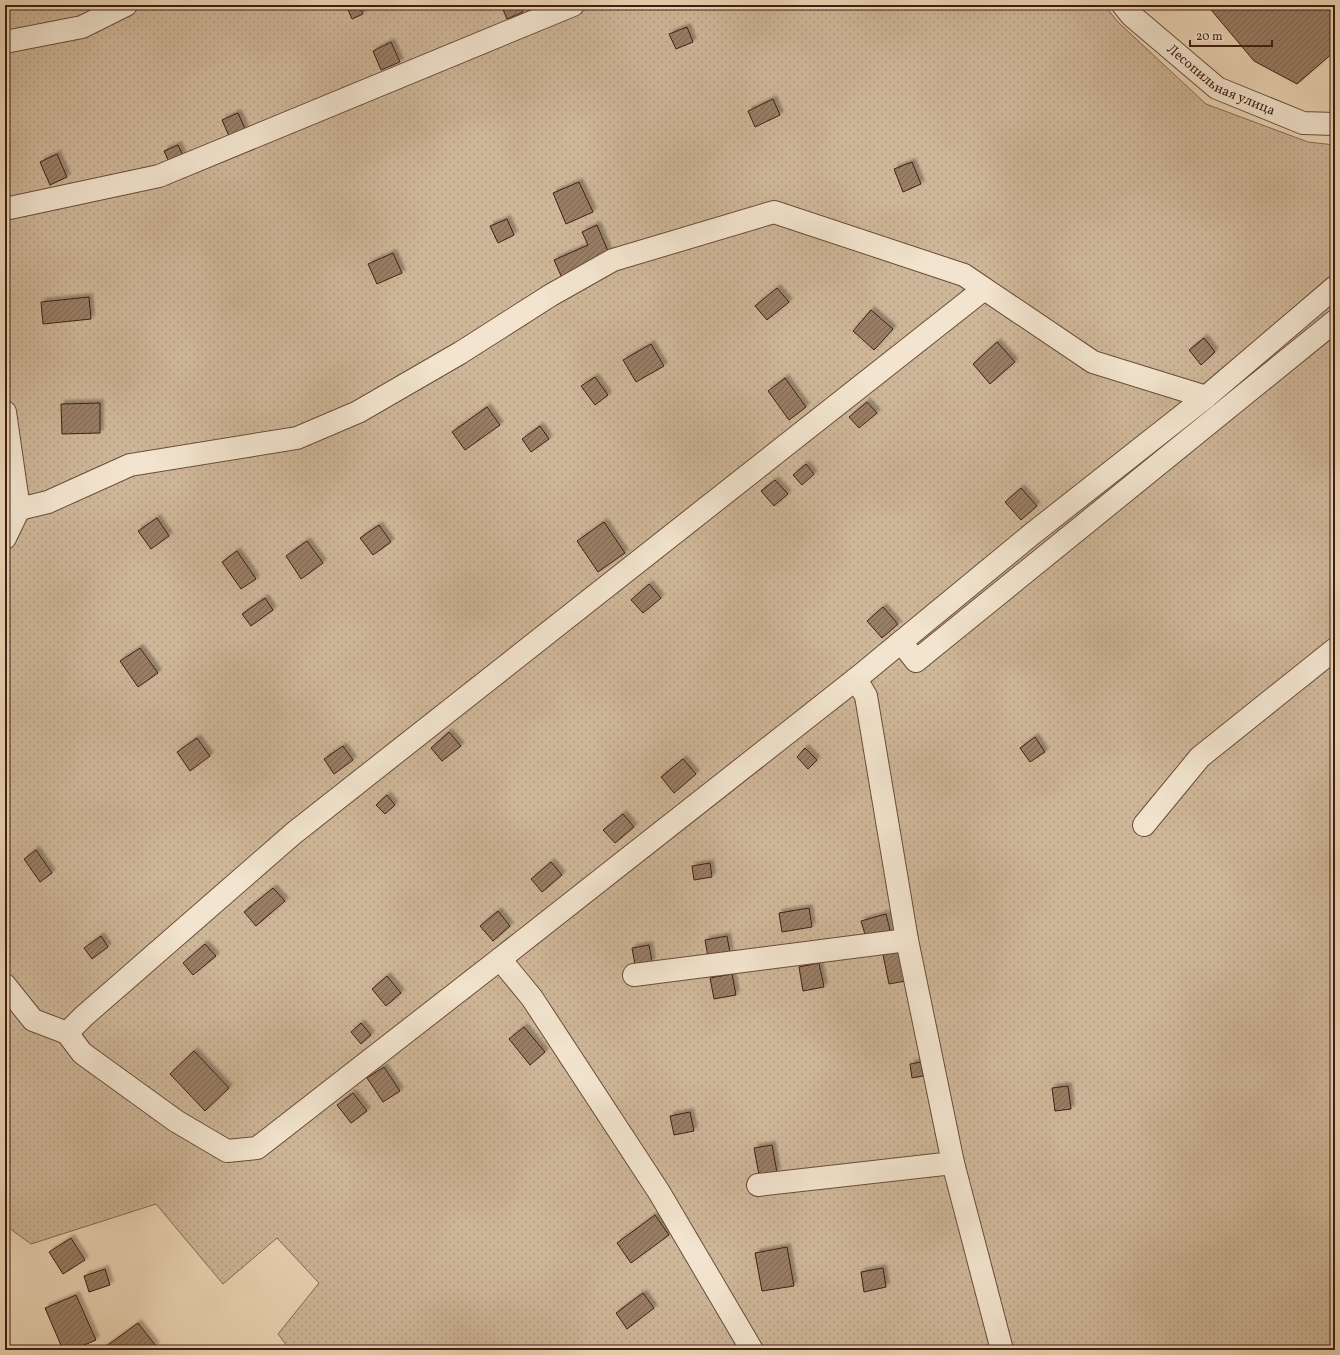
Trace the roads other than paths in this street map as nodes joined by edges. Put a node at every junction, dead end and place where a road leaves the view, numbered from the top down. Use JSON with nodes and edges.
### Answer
{"nodes":[{"id":1,"x":126,"y":5,"type":"edge"},
{"id":2,"x":573,"y":5,"type":"edge"},
{"id":3,"x":1123,"y":5,"type":"edge"},
{"id":4,"x":5,"y":42,"type":"edge"},
{"id":5,"x":1335,"y":124,"type":"edge"},
{"id":6,"x":5,"y":210,"type":"edge"},
{"id":7,"x":1335,"y":287,"type":"edge"},
{"id":8,"x":984,"y":289,"type":"junction"},
{"id":9,"x":1335,"y":321,"type":"edge"},
{"id":10,"x":1206,"y":396,"type":"junction"},
{"id":11,"x":5,"y":412,"type":"edge"},
{"id":12,"x":19,"y":509,"type":"junction"},
{"id":13,"x":5,"y":538,"type":"edge"},
{"id":14,"x":901,"y":642,"type":"junction"},
{"id":15,"x":1335,"y":649,"type":"edge"},
{"id":16,"x":856,"y":679,"type":"junction"},
{"id":17,"x":1144,"y":825,"type":"dead end"},
{"id":18,"x":907,"y":940,"type":"junction"},
{"id":19,"x":500,"y":959,"type":"junction"},
{"id":20,"x":634,"y":975,"type":"dead end"},
{"id":21,"x":5,"y":985,"type":"edge"},
{"id":22,"x":67,"y":1033,"type":"junction"},
{"id":23,"x":953,"y":1163,"type":"junction"},
{"id":24,"x":758,"y":1185,"type":"dead end"},
{"id":25,"x":752,"y":1350,"type":"edge"},
{"id":26,"x":1002,"y":1350,"type":"edge"}],
"edges":[{"from":1,"to":4,"type":"street"},
{"from":2,"to":6,"type":"street"},
{"from":3,"to":5,"type":"street","name":"Лесопильная улица"},
{"from":7,"to":10,"type":"street"},
{"from":8,"to":10,"type":"street"},
{"from":8,"to":12,"type":"street"},
{"from":8,"to":22,"type":"street"},
{"from":9,"to":14,"type":"street"},
{"from":10,"to":14,"type":"street"},
{"from":11,"to":12,"type":"street"},
{"from":12,"to":13,"type":"street"},
{"from":14,"to":16,"type":"street"},
{"from":15,"to":17,"type":"street"},
{"from":16,"to":18,"type":"street"},
{"from":16,"to":19,"type":"street"},
{"from":18,"to":20,"type":"street"},
{"from":18,"to":23,"type":"street"},
{"from":19,"to":22,"type":"street"},
{"from":19,"to":25,"type":"street"},
{"from":21,"to":22,"type":"street"},
{"from":23,"to":24,"type":"street"},
{"from":23,"to":26,"type":"street"}]}
